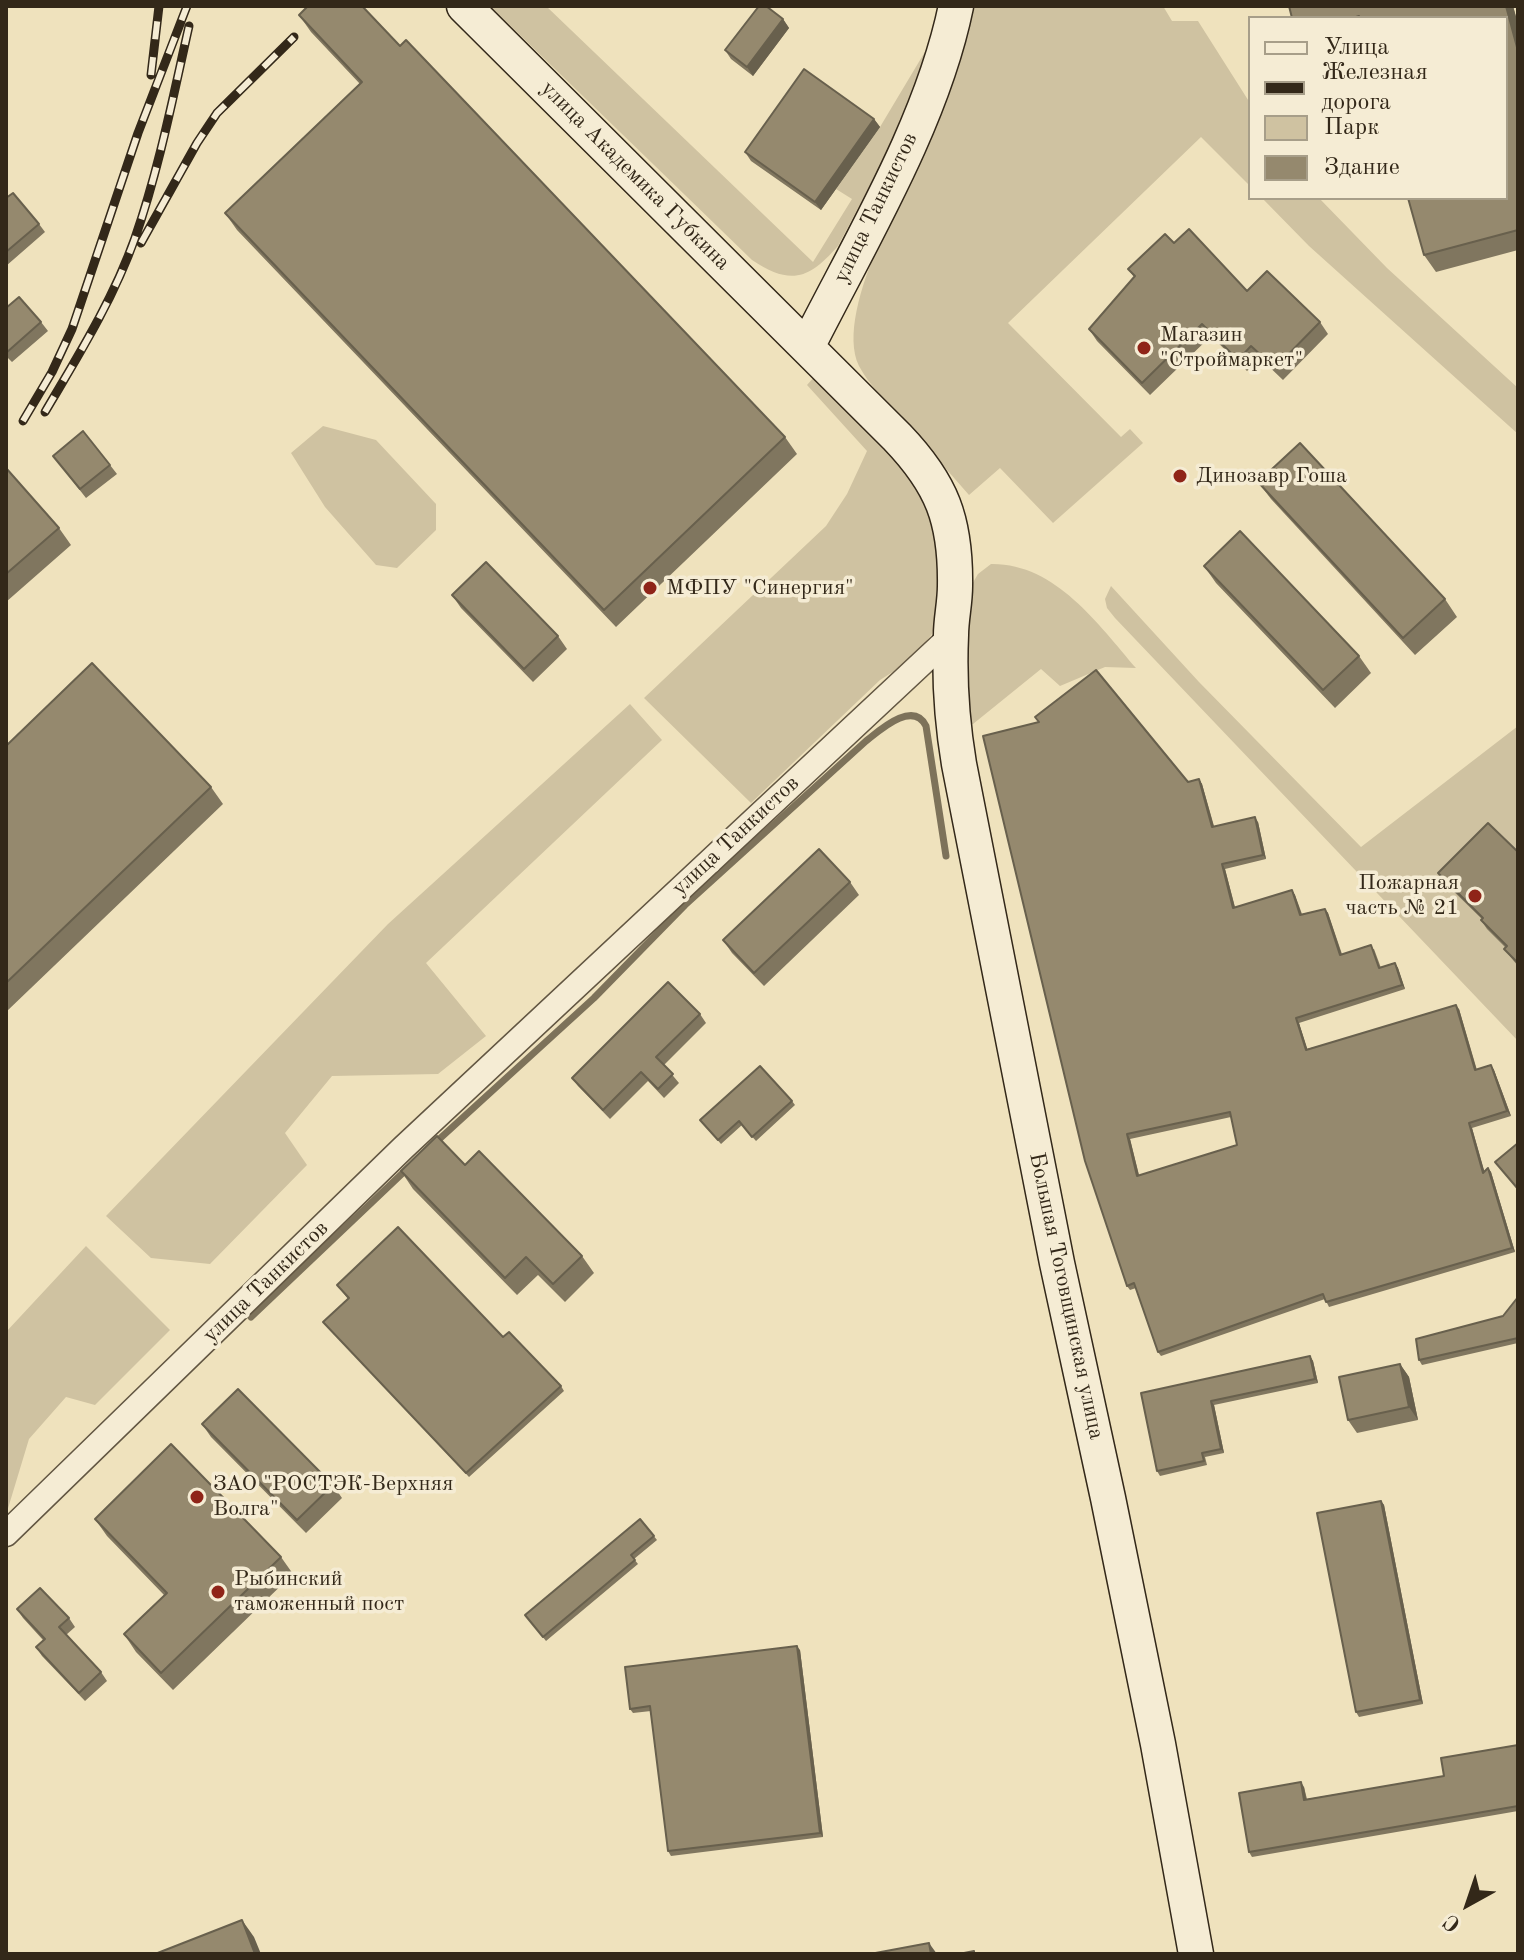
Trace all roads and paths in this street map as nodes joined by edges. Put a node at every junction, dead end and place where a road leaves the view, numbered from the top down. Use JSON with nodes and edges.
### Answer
{"nodes":[{"id":1,"x":464,"y":6,"type":"edge"},
{"id":2,"x":956,"y":6,"type":"edge"},
{"id":3,"x":807,"y":347,"type":"junction"},
{"id":4,"x":950,"y":637,"type":"junction"},
{"id":5,"x":6,"y":1534,"type":"edge"},
{"id":6,"x":1196,"y":1954,"type":"edge"}],
"edges":[{"from":1,"to":3,"type":"street","name":"улица Академика Губкина"},
{"from":2,"to":3,"type":"street","name":"улица Танкистов"},
{"from":3,"to":4,"type":"street"},
{"from":4,"to":5,"type":"street","name":"улица Танкистов"},
{"from":4,"to":6,"type":"street","name":"Большая Тоговщинская улица"}]}
